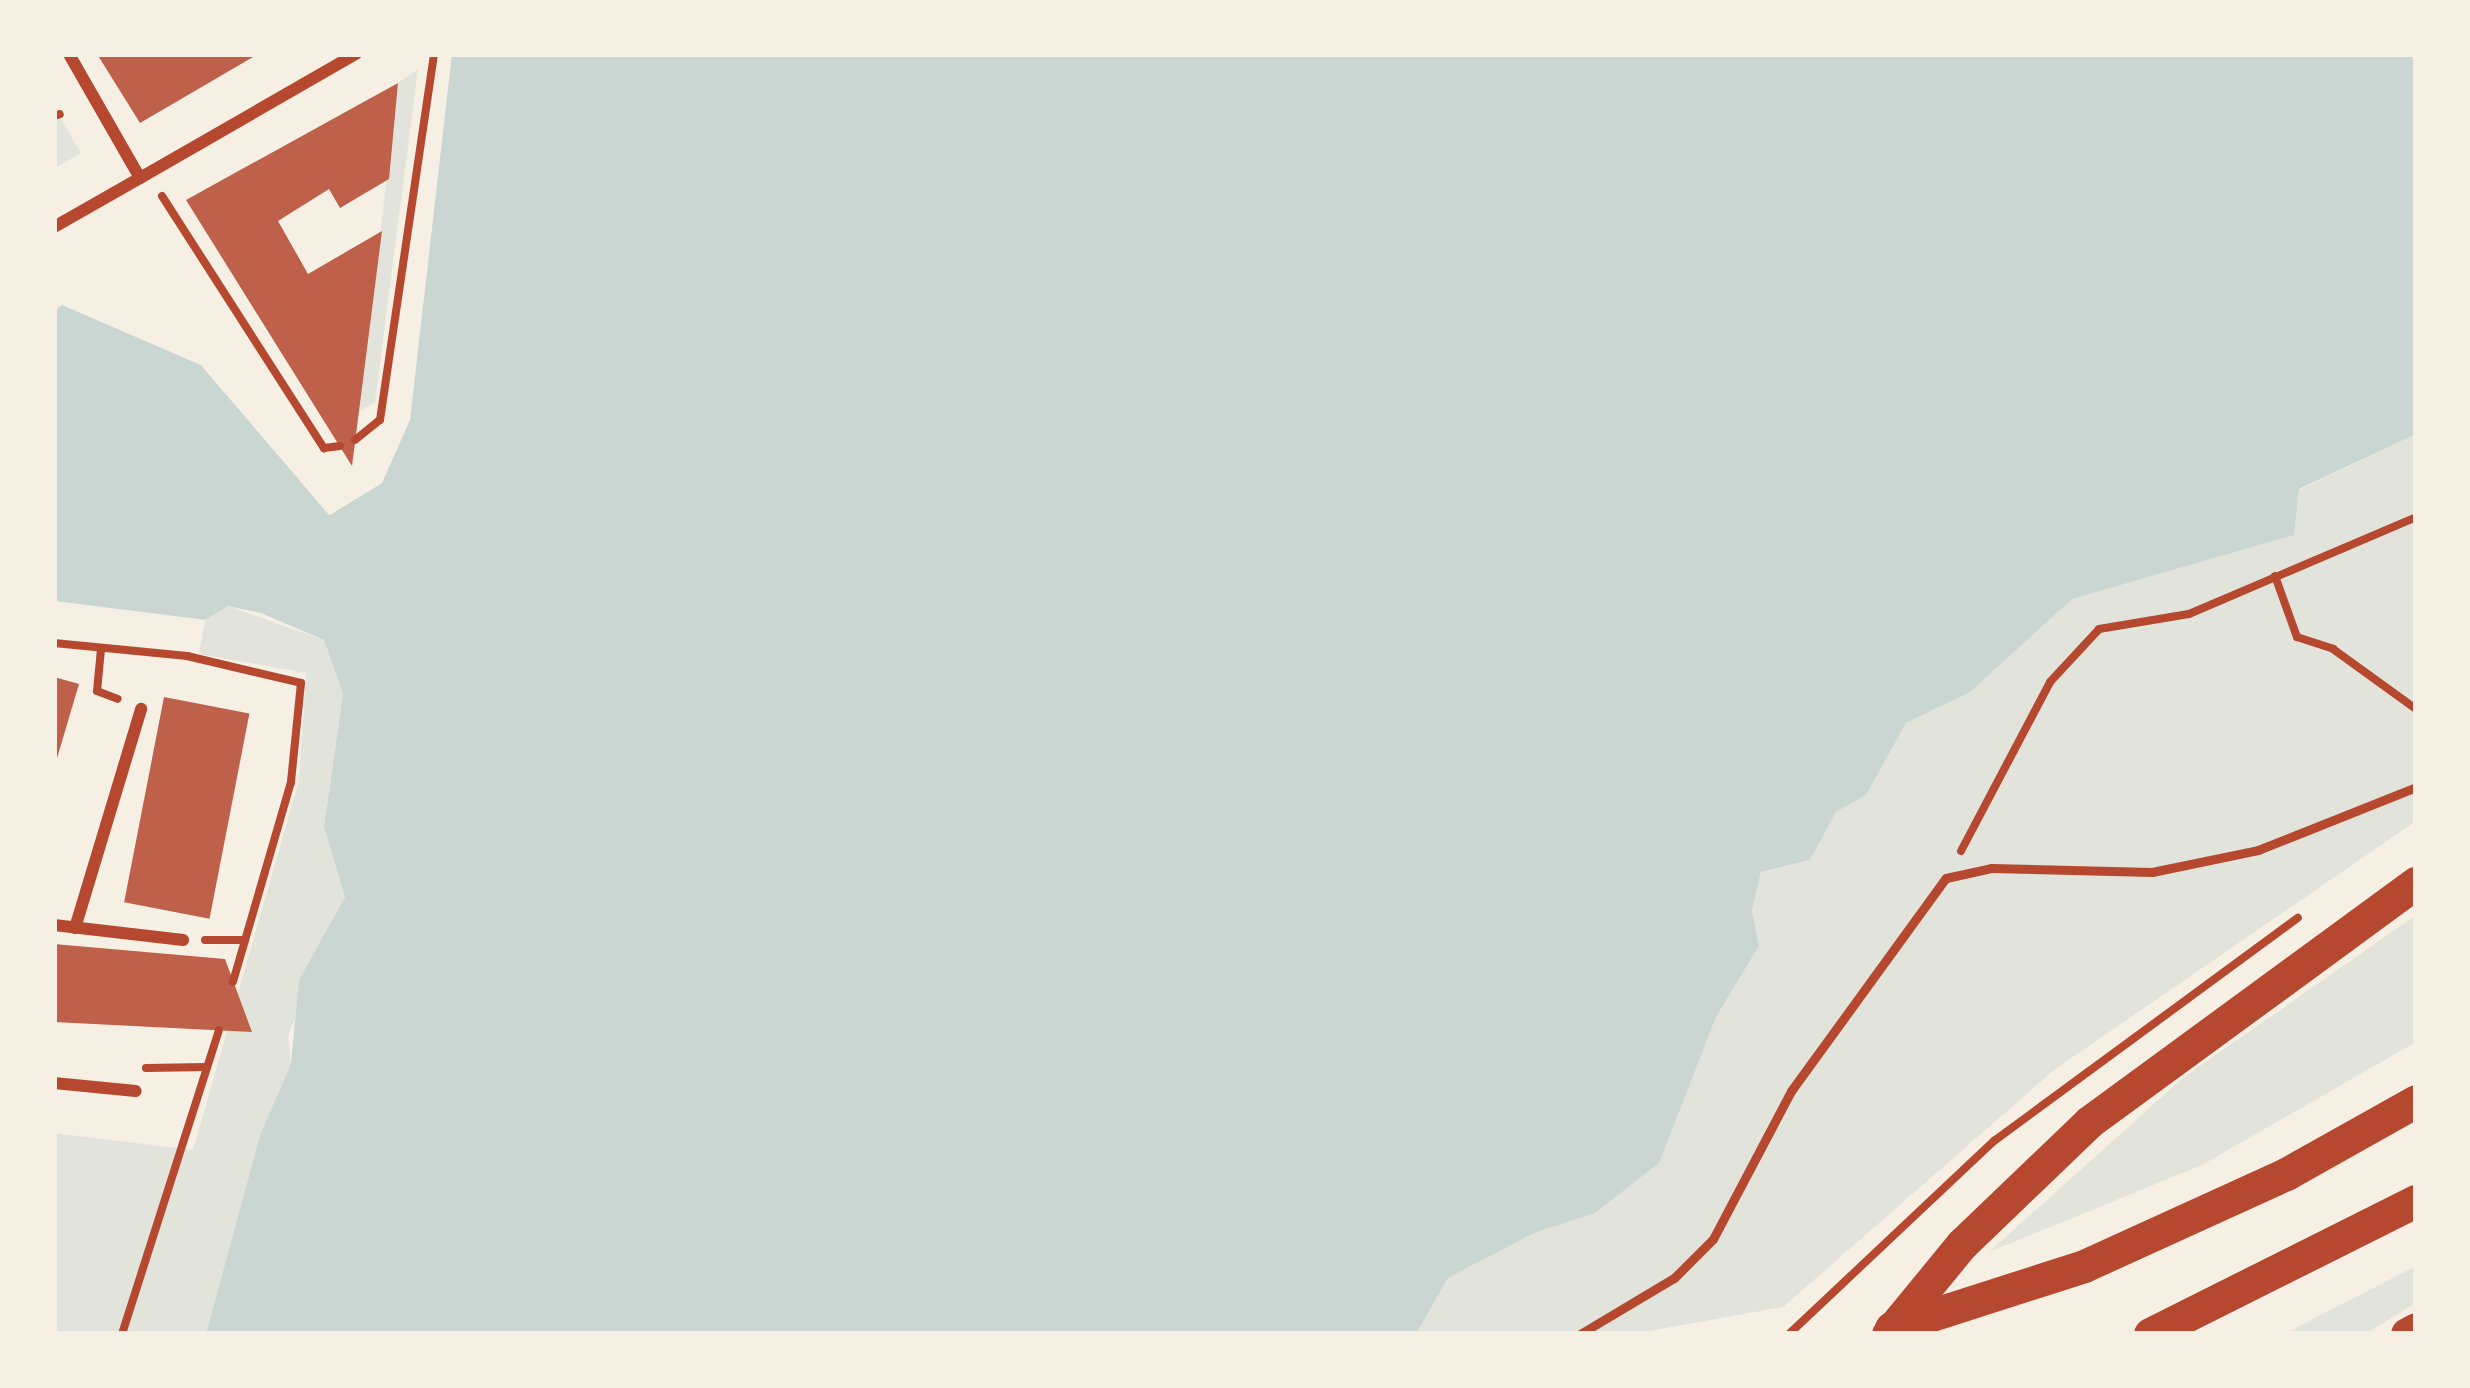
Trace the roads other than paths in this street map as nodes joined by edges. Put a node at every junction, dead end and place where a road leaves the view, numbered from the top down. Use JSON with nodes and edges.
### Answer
{"nodes":[{"id":1,"x":69,"y":54,"type":"edge"},
{"id":2,"x":356,"y":54,"type":"edge"},
{"id":3,"x":140,"y":178,"type":"junction"},
{"id":4,"x":54,"y":227,"type":"edge"},
{"id":5,"x":141,"y":709,"type":"road end"},
{"id":6,"x":2416,"y":787,"type":"edge"},
{"id":7,"x":2416,"y":884,"type":"edge"},
{"id":8,"x":54,"y":925,"type":"edge"},
{"id":9,"x":75,"y":928,"type":"junction"},
{"id":10,"x":183,"y":940,"type":"road end"},
{"id":11,"x":54,"y":1083,"type":"edge"},
{"id":12,"x":136,"y":1091,"type":"dead end"},
{"id":13,"x":2416,"y":1101,"type":"edge"},
{"id":14,"x":2416,"y":1201,"type":"edge"},
{"id":15,"x":2416,"y":1329,"type":"edge"},
{"id":16,"x":1580,"y":1334,"type":"edge"},
{"id":17,"x":1868,"y":1334,"type":"edge"},
{"id":18,"x":1888,"y":1334,"type":"edge"},
{"id":19,"x":2150,"y":1334,"type":"edge"},
{"id":20,"x":2407,"y":1334,"type":"edge"}],
"edges":[{"from":1,"to":3,"type":"street"},
{"from":2,"to":3,"type":"street"},
{"from":3,"to":4,"type":"street"},
{"from":5,"to":9,"type":"street"},
{"from":6,"to":16,"type":"lane"},
{"from":7,"to":18,"type":"highway"},
{"from":8,"to":9,"type":"street"},
{"from":9,"to":10,"type":"street"},
{"from":11,"to":12,"type":"street"},
{"from":13,"to":17,"type":"highway"},
{"from":14,"to":19,"type":"highway"},
{"from":15,"to":20,"type":"highway"}]}
